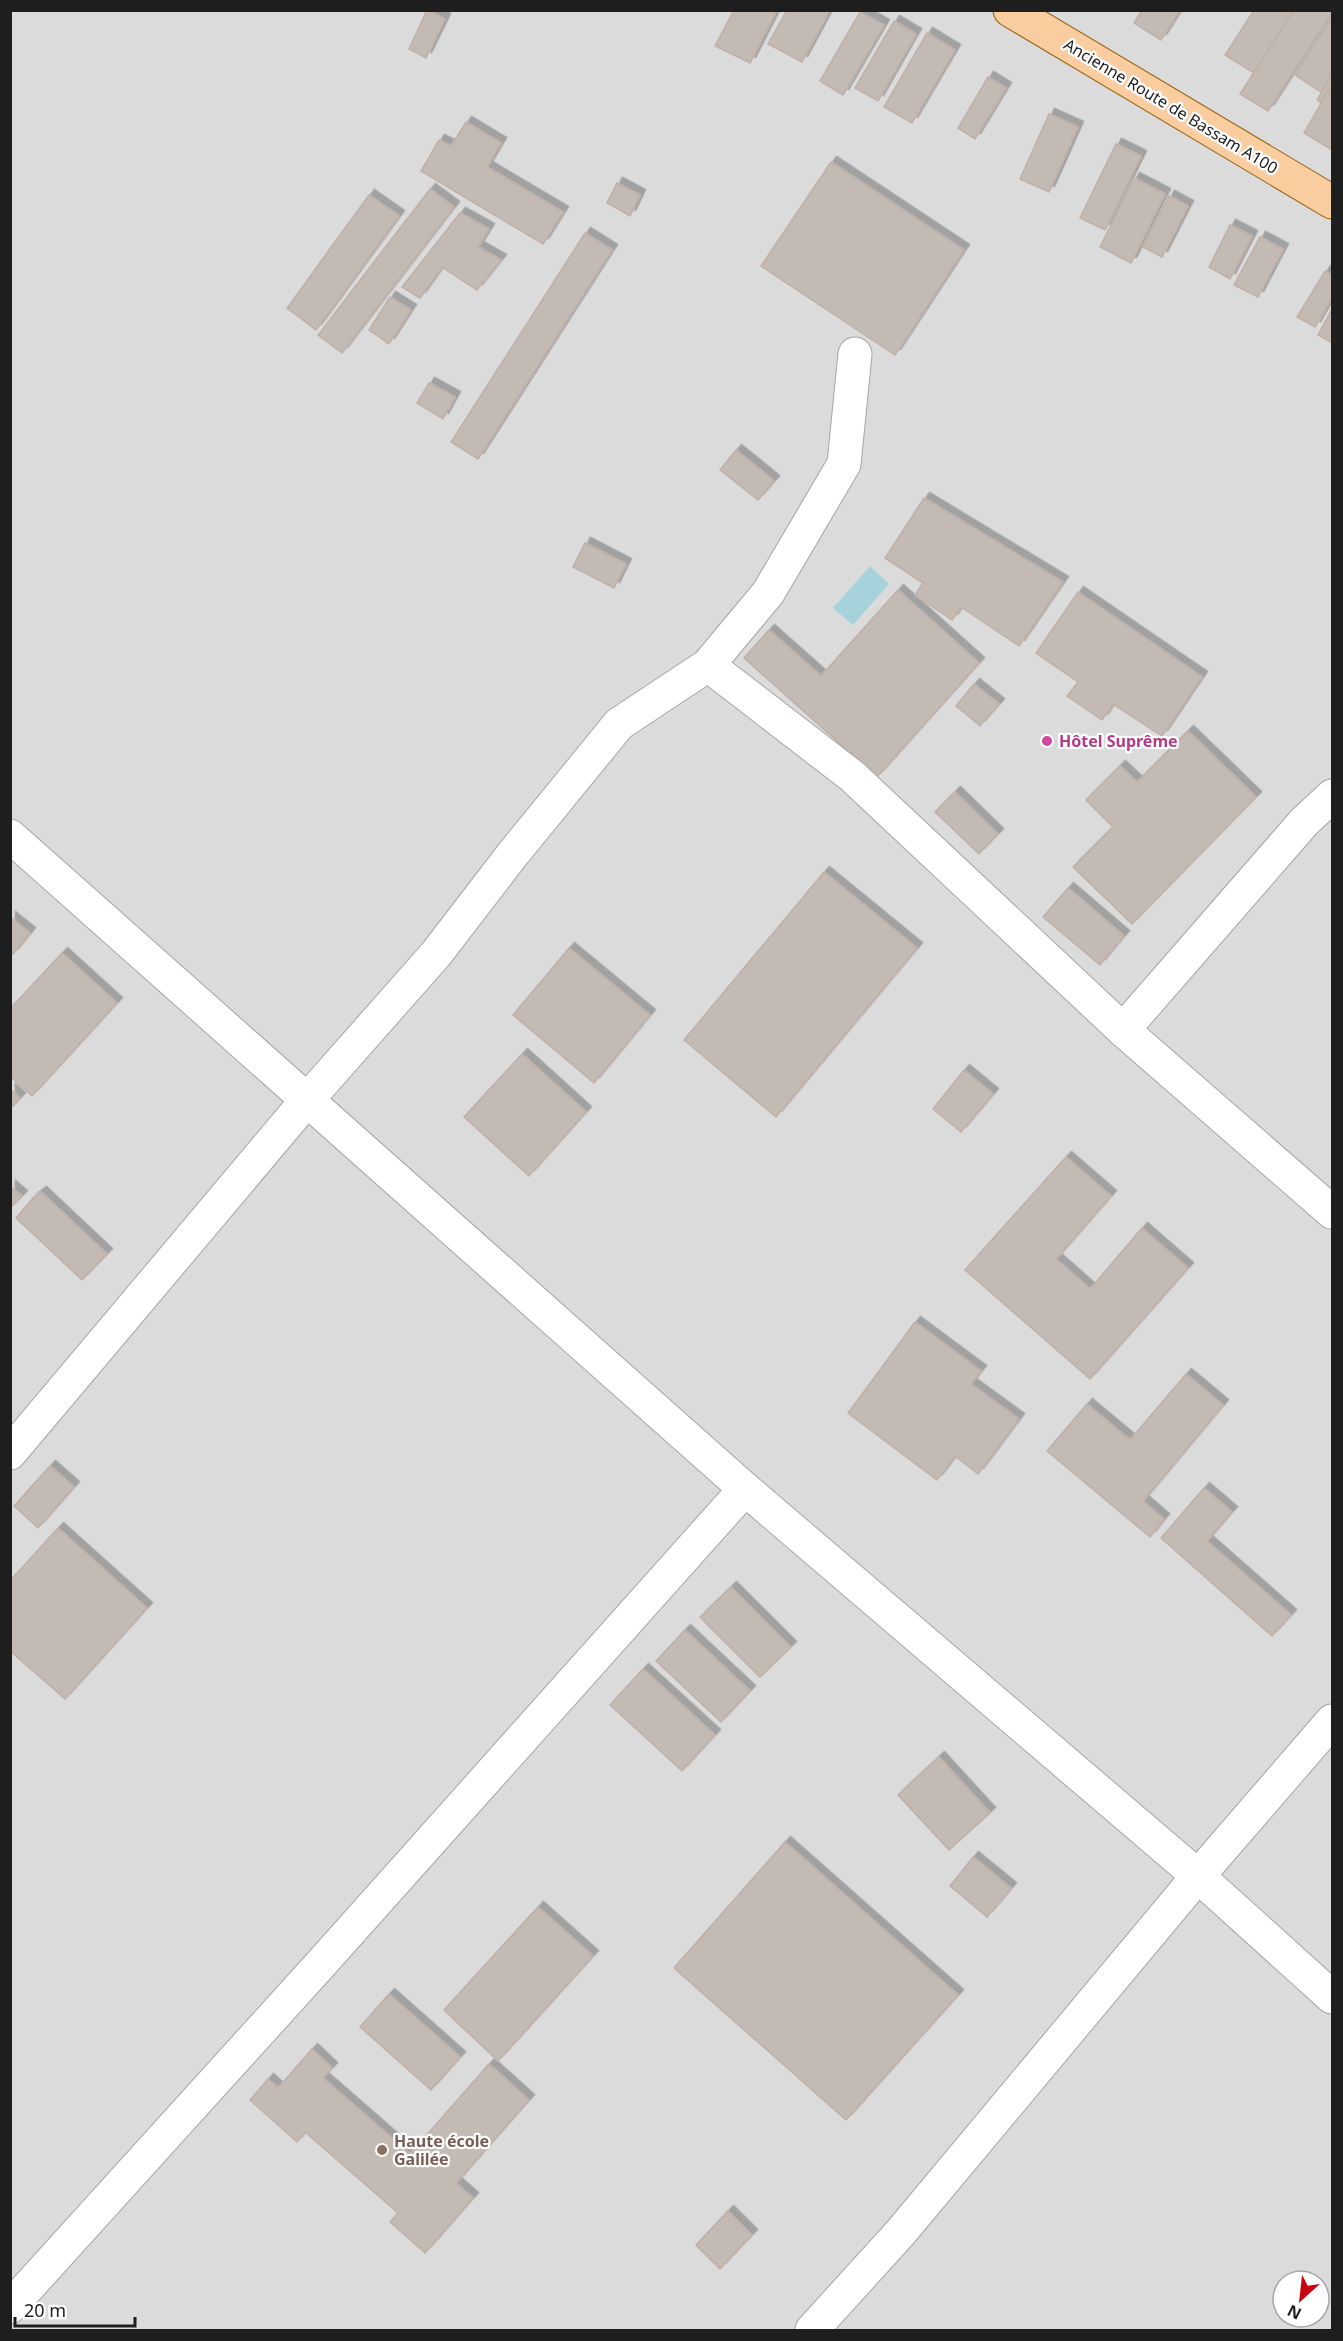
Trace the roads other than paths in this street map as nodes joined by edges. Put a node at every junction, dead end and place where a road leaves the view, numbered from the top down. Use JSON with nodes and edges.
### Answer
{"nodes":[{"id":1,"x":1010,"y":10,"type":"edge"},
{"id":2,"x":1332,"y":202,"type":"edge"},
{"id":3,"x":855,"y":354,"type":"dead end"},
{"id":4,"x":708,"y":665,"type":"junction"},
{"id":5,"x":1332,"y":796,"type":"edge"},
{"id":6,"x":10,"y":836,"type":"edge"},
{"id":7,"x":1124,"y":1030,"type":"junction"},
{"id":8,"x":307,"y":1100,"type":"junction"},
{"id":9,"x":1332,"y":1212,"type":"edge"},
{"id":10,"x":10,"y":1453,"type":"edge"},
{"id":11,"x":745,"y":1489,"type":"junction"},
{"id":12,"x":1332,"y":1721,"type":"edge"},
{"id":13,"x":1198,"y":1876,"type":"junction"},
{"id":14,"x":1332,"y":1997,"type":"edge"},
{"id":15,"x":10,"y":2307,"type":"edge"},
{"id":16,"x":812,"y":2331,"type":"edge"}],
"edges":[{"from":1,"to":2,"type":"main road","name":"Ancienne Route de Bassam A100"},
{"from":3,"to":4,"type":"street"},
{"from":4,"to":7,"type":"street"},
{"from":4,"to":8,"type":"street"},
{"from":5,"to":7,"type":"street"},
{"from":6,"to":8,"type":"street"},
{"from":7,"to":9,"type":"street"},
{"from":8,"to":10,"type":"street"},
{"from":8,"to":11,"type":"street"},
{"from":11,"to":13,"type":"street"},
{"from":11,"to":15,"type":"street"},
{"from":12,"to":13,"type":"street"},
{"from":13,"to":14,"type":"street"},
{"from":13,"to":16,"type":"street"}]}
